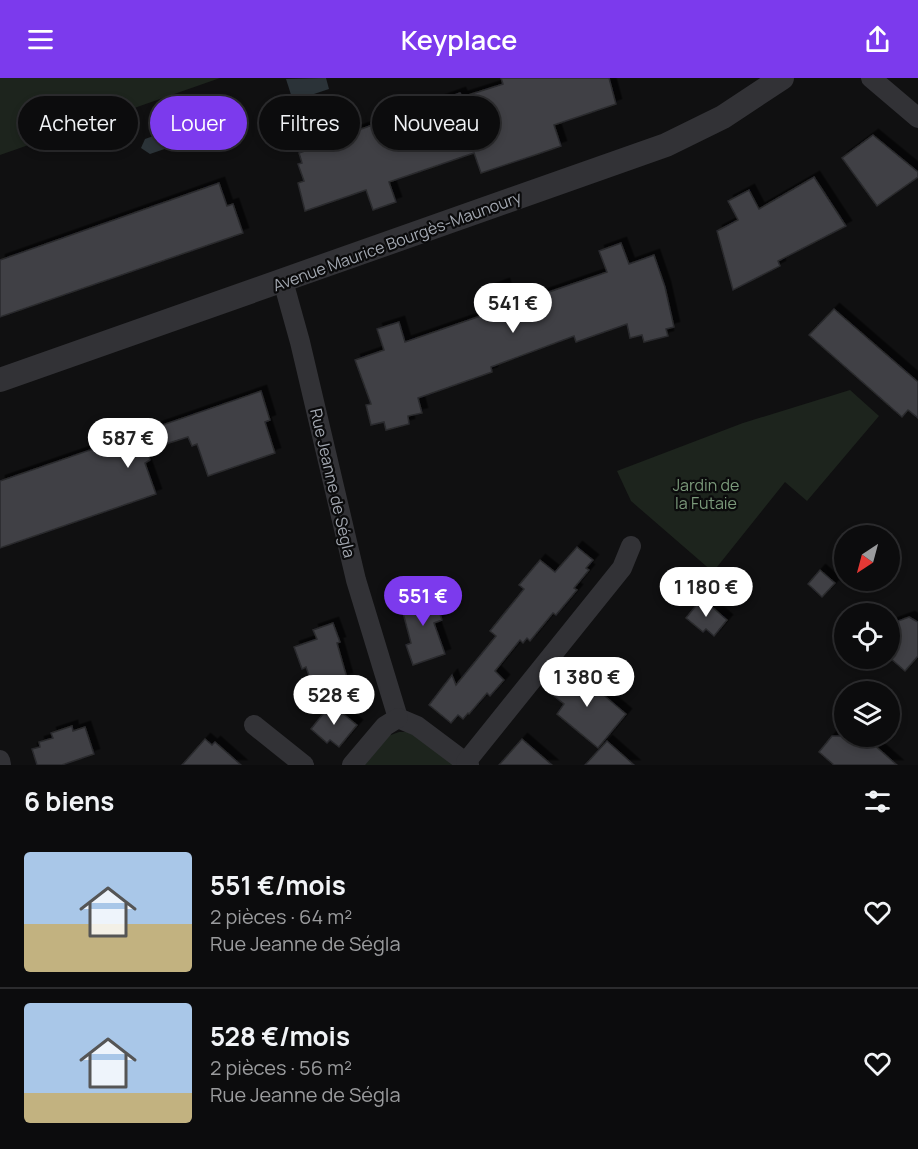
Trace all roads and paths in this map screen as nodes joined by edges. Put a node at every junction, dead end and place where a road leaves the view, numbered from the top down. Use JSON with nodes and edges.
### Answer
{"nodes":[{"id":1,"x":782,"y":78,"type":"edge"},
{"id":2,"x":871,"y":78,"type":"edge"},
{"id":3,"x":918,"y":118,"type":"edge"},
{"id":4,"x":283,"y":282,"type":"junction"},
{"id":5,"x":0,"y":380,"type":"edge"},
{"id":6,"x":631,"y":546,"type":"dead end"},
{"id":7,"x":398,"y":718,"type":"junction"},
{"id":8,"x":254,"y":725,"type":"dead end"},
{"id":9,"x":0,"y":760,"type":"edge"},
{"id":10,"x":468,"y":763,"type":"edge"},
{"id":11,"x":1,"y":765,"type":"edge"},
{"id":12,"x":304,"y":765,"type":"edge"},
{"id":13,"x":352,"y":765,"type":"edge"}],
"edges":[{"from":1,"to":4,"type":"street","name":"Avenue Maurice Bourgès-Maunoury"},
{"from":2,"to":3,"type":"street"},
{"from":4,"to":5,"type":"street","name":"Avenue Maurice Bourgès-Maunoury"},
{"from":4,"to":7,"type":"street","name":"Rue Jeanne de Ségla"},
{"from":6,"to":10,"type":"street"},
{"from":7,"to":10,"type":"street"},
{"from":7,"to":13,"type":"street"},
{"from":8,"to":12,"type":"street"},
{"from":9,"to":11,"type":"street"}]}
